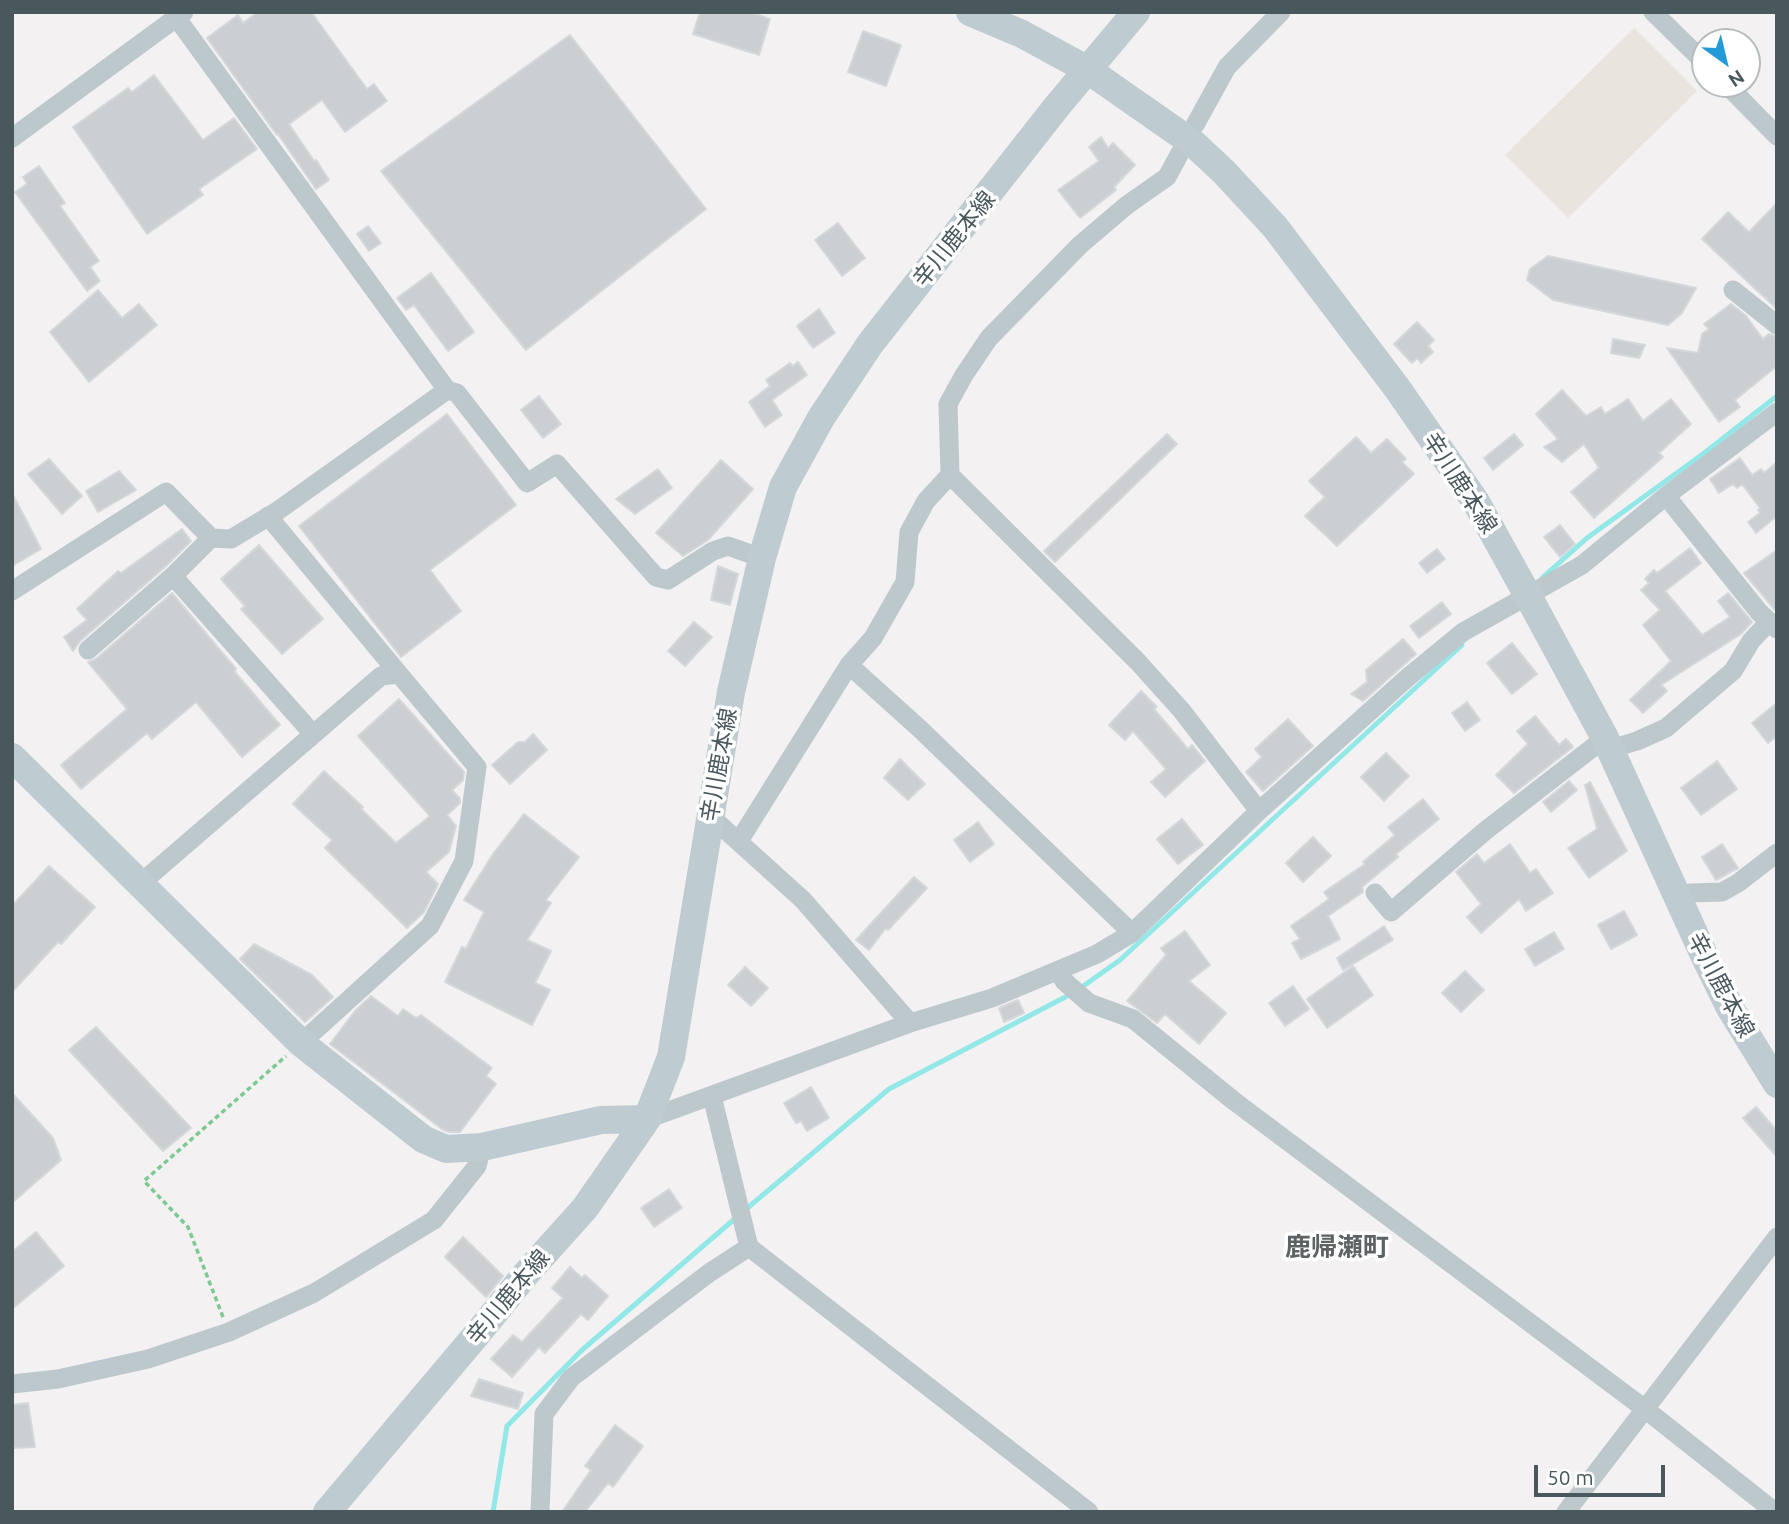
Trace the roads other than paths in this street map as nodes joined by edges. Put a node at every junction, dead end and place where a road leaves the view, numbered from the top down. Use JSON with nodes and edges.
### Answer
{"nodes":[{"id":1,"x":970,"y":12,"type":"edge"},
{"id":2,"x":1136,"y":12,"type":"edge"},
{"id":3,"x":1281,"y":12,"type":"edge"},
{"id":4,"x":1653,"y":12,"type":"edge"},
{"id":5,"x":180,"y":15,"type":"edge"},
{"id":6,"x":1691,"y":49,"type":"edge"},
{"id":7,"x":1088,"y":70,"type":"junction"},
{"id":8,"x":1740,"y":98,"type":"edge"},
{"id":9,"x":1195,"y":125,"type":"dead end"},
{"id":10,"x":1777,"y":136,"type":"edge"},
{"id":11,"x":12,"y":138,"type":"edge"},
{"id":12,"x":1180,"y":153,"type":"dead end"},
{"id":13,"x":1733,"y":290,"type":"dead end"},
{"id":14,"x":1777,"y":325,"type":"edge"},
{"id":15,"x":447,"y":390,"type":"junction"},
{"id":16,"x":1777,"y":412,"type":"edge"},
{"id":17,"x":950,"y":475,"type":"junction"},
{"id":18,"x":1666,"y":496,"type":"junction"},
{"id":19,"x":268,"y":516,"type":"junction"},
{"id":20,"x":211,"y":538,"type":"junction"},
{"id":21,"x":762,"y":558,"type":"junction"},
{"id":22,"x":173,"y":576,"type":"junction"},
{"id":23,"x":12,"y":591,"type":"edge"},
{"id":24,"x":1527,"y":594,"type":"junction"},
{"id":25,"x":1773,"y":625,"type":"edge"},
{"id":26,"x":88,"y":650,"type":"dead end"},
{"id":27,"x":849,"y":665,"type":"junction"},
{"id":28,"x":399,"y":674,"type":"junction"},
{"id":29,"x":313,"y":734,"type":"junction"},
{"id":30,"x":1607,"y":744,"type":"junction"},
{"id":31,"x":12,"y":757,"type":"edge"},
{"id":32,"x":1259,"y":811,"type":"junction"},
{"id":33,"x":709,"y":815,"type":"junction"},
{"id":34,"x":739,"y":841,"type":"junction"},
{"id":35,"x":1777,"y":853,"type":"edge"},
{"id":36,"x":141,"y":883,"type":"junction"},
{"id":37,"x":1375,"y":894,"type":"dead end"},
{"id":38,"x":1680,"y":903,"type":"junction"},
{"id":39,"x":1132,"y":933,"type":"junction"},
{"id":40,"x":1059,"y":971,"type":"junction"},
{"id":41,"x":910,"y":1023,"type":"junction"},
{"id":42,"x":301,"y":1043,"type":"junction"},
{"id":43,"x":1777,"y":1084,"type":"edge"},
{"id":44,"x":712,"y":1096,"type":"junction"},
{"id":45,"x":647,"y":1119,"type":"junction"},
{"id":46,"x":482,"y":1147,"type":"junction"},
{"id":47,"x":1777,"y":1237,"type":"edge"},
{"id":48,"x":749,"y":1247,"type":"junction"},
{"id":49,"x":12,"y":1384,"type":"edge"},
{"id":50,"x":1645,"y":1409,"type":"junction"},
{"id":51,"x":327,"y":1512,"type":"edge"},
{"id":52,"x":540,"y":1512,"type":"edge"},
{"id":53,"x":1089,"y":1512,"type":"edge"},
{"id":54,"x":1566,"y":1512,"type":"edge"},
{"id":55,"x":1775,"y":1512,"type":"edge"}],
"edges":[{"from":1,"to":7,"type":"main road"},
{"from":2,"to":7,"type":"main road"},
{"from":3,"to":9,"type":"street"},
{"from":4,"to":6,"type":"street"},
{"from":5,"to":11,"type":"street"},
{"from":5,"to":15,"type":"street"},
{"from":7,"to":21,"type":"main road","name":"辛川鹿本線"},
{"from":7,"to":24,"type":"main road","name":"辛川鹿本線"},
{"from":8,"to":10,"type":"street"},
{"from":12,"to":17,"type":"street"},
{"from":13,"to":14,"type":"street"},
{"from":15,"to":19,"type":"street"},
{"from":15,"to":21,"type":"street"},
{"from":16,"to":18,"type":"street"},
{"from":17,"to":27,"type":"street"},
{"from":17,"to":32,"type":"street"},
{"from":18,"to":24,"type":"street"},
{"from":18,"to":25,"type":"street"},
{"from":19,"to":20,"type":"street"},
{"from":19,"to":28,"type":"street"},
{"from":20,"to":22,"type":"street"},
{"from":20,"to":23,"type":"street"},
{"from":21,"to":33,"type":"main road","name":"辛川鹿本線"},
{"from":22,"to":26,"type":"street"},
{"from":22,"to":29,"type":"street"},
{"from":24,"to":30,"type":"main road","name":"辛川鹿本線"},
{"from":24,"to":32,"type":"street"},
{"from":25,"to":30,"type":"street"},
{"from":27,"to":34,"type":"street"},
{"from":27,"to":39,"type":"street"},
{"from":28,"to":29,"type":"street"},
{"from":28,"to":42,"type":"street"},
{"from":29,"to":36,"type":"street"},
{"from":30,"to":37,"type":"street"},
{"from":30,"to":38,"type":"main road","name":"辛川鹿本線"},
{"from":31,"to":36,"type":"main road"},
{"from":32,"to":39,"type":"street"},
{"from":33,"to":34,"type":"street"},
{"from":33,"to":45,"type":"main road","name":"辛川鹿本線"},
{"from":34,"to":41,"type":"street"},
{"from":35,"to":38,"type":"street"},
{"from":36,"to":42,"type":"main road"},
{"from":38,"to":43,"type":"main road","name":"辛川鹿本線"},
{"from":39,"to":40,"type":"street"},
{"from":40,"to":41,"type":"street"},
{"from":40,"to":50,"type":"street"},
{"from":41,"to":44,"type":"street"},
{"from":42,"to":46,"type":"main road"},
{"from":44,"to":45,"type":"street"},
{"from":44,"to":48,"type":"street"},
{"from":45,"to":46,"type":"main road"},
{"from":45,"to":51,"type":"main road","name":"辛川鹿本線"},
{"from":46,"to":49,"type":"street"},
{"from":47,"to":50,"type":"street"},
{"from":48,"to":52,"type":"street"},
{"from":48,"to":53,"type":"street"},
{"from":50,"to":54,"type":"street"},
{"from":50,"to":55,"type":"street"}]}
